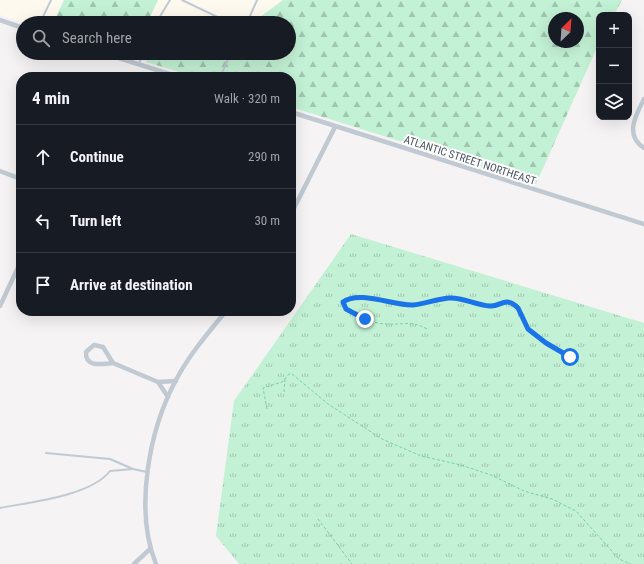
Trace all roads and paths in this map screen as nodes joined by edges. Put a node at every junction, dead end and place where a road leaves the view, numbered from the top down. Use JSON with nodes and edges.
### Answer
{"nodes":[{"id":1,"x":51,"y":0,"type":"edge"},
{"id":2,"x":169,"y":0,"type":"edge"},
{"id":3,"x":182,"y":0,"type":"edge"},
{"id":4,"x":257,"y":0,"type":"edge"},
{"id":5,"x":43,"y":16,"type":"edge"},
{"id":6,"x":160,"y":16,"type":"edge"},
{"id":7,"x":215,"y":16,"type":"edge"},
{"id":8,"x":249,"y":16,"type":"edge"},
{"id":9,"x":0,"y":20,"type":"edge"},
{"id":10,"x":16,"y":26,"type":"edge"},
{"id":11,"x":126,"y":60,"type":"edge"},
{"id":12,"x":141,"y":60,"type":"edge"},
{"id":13,"x":228,"y":60,"type":"edge"},
{"id":14,"x":139,"y":64,"type":"junction"},
{"id":15,"x":164,"y":72,"type":"edge"},
{"id":16,"x":222,"y":72,"type":"edge"},
{"id":17,"x":644,"y":99,"type":"edge"},
{"id":18,"x":296,"y":114,"type":"edge"},
{"id":19,"x":336,"y":126,"type":"junction"},
{"id":20,"x":644,"y":148,"type":"edge"},
{"id":21,"x":0,"y":171,"type":"edge"},
{"id":22,"x":16,"y":177,"type":"edge"},
{"id":23,"x":296,"y":204,"type":"edge"},
{"id":24,"x":644,"y":224,"type":"edge"},
{"id":25,"x":16,"y":272,"type":"edge"},
{"id":26,"x":0,"y":306,"type":"edge"},
{"id":27,"x":222,"y":316,"type":"edge"},
{"id":28,"x":427,"y":329,"type":"dead end"},
{"id":29,"x":580,"y":362,"type":"dead end"},
{"id":30,"x":113,"y":363,"type":"junction"},
{"id":31,"x":285,"y":378,"type":"junction"},
{"id":32,"x":176,"y":381,"type":"junction"},
{"id":33,"x":158,"y":382,"type":"junction"},
{"id":34,"x":284,"y":392,"type":"dead end"},
{"id":35,"x":168,"y":397,"type":"junction"},
{"id":36,"x":267,"y":409,"type":"dead end"},
{"id":37,"x":46,"y":453,"type":"dead end"},
{"id":38,"x":133,"y":469,"type":"junction"},
{"id":39,"x":148,"y":472,"type":"junction"},
{"id":40,"x":0,"y":508,"type":"edge"},
{"id":41,"x":318,"y":519,"type":"dead end"},
{"id":42,"x":150,"y":549,"type":"junction"},
{"id":43,"x":134,"y":564,"type":"edge"},
{"id":44,"x":156,"y":564,"type":"edge"},
{"id":45,"x":352,"y":564,"type":"edge"},
{"id":46,"x":631,"y":564,"type":"edge"}],
"edges":[{"from":1,"to":5,"type":"lane"},
{"from":2,"to":6,"type":"lane"},
{"from":3,"to":7,"type":"lane"},
{"from":4,"to":8,"type":"lane"},
{"from":9,"to":10,"type":"street"},
{"from":11,"to":14,"type":"street"},
{"from":12,"to":14,"type":"lane"},
{"from":13,"to":16,"type":"lane"},
{"from":14,"to":15,"type":"street"},
{"from":17,"to":20,"type":"street"},
{"from":18,"to":19,"type":"street","name":"ATLANTIC STREET NORTHEAST"},
{"from":19,"to":23,"type":"street"},
{"from":19,"to":24,"type":"street","name":"ATLANTIC STREET NORTHEAST"},
{"from":21,"to":22,"type":"street"},
{"from":25,"to":26,"type":"street"},
{"from":27,"to":32,"type":"street"},
{"from":28,"to":29,"type":"path"},
{"from":30,"to":30,"type":"street"},
{"from":30,"to":33,"type":"street"},
{"from":31,"to":34,"type":"path"},
{"from":31,"to":36,"type":"path"},
{"from":31,"to":46,"type":"path"},
{"from":32,"to":33,"type":"street"},
{"from":32,"to":35,"type":"street"},
{"from":33,"to":35,"type":"street"},
{"from":35,"to":39,"type":"street"},
{"from":37,"to":38,"type":"lane"},
{"from":38,"to":39,"type":"lane"},
{"from":38,"to":40,"type":"lane"},
{"from":39,"to":42,"type":"street"},
{"from":41,"to":45,"type":"path"},
{"from":42,"to":43,"type":"street"},
{"from":42,"to":44,"type":"street"}]}
